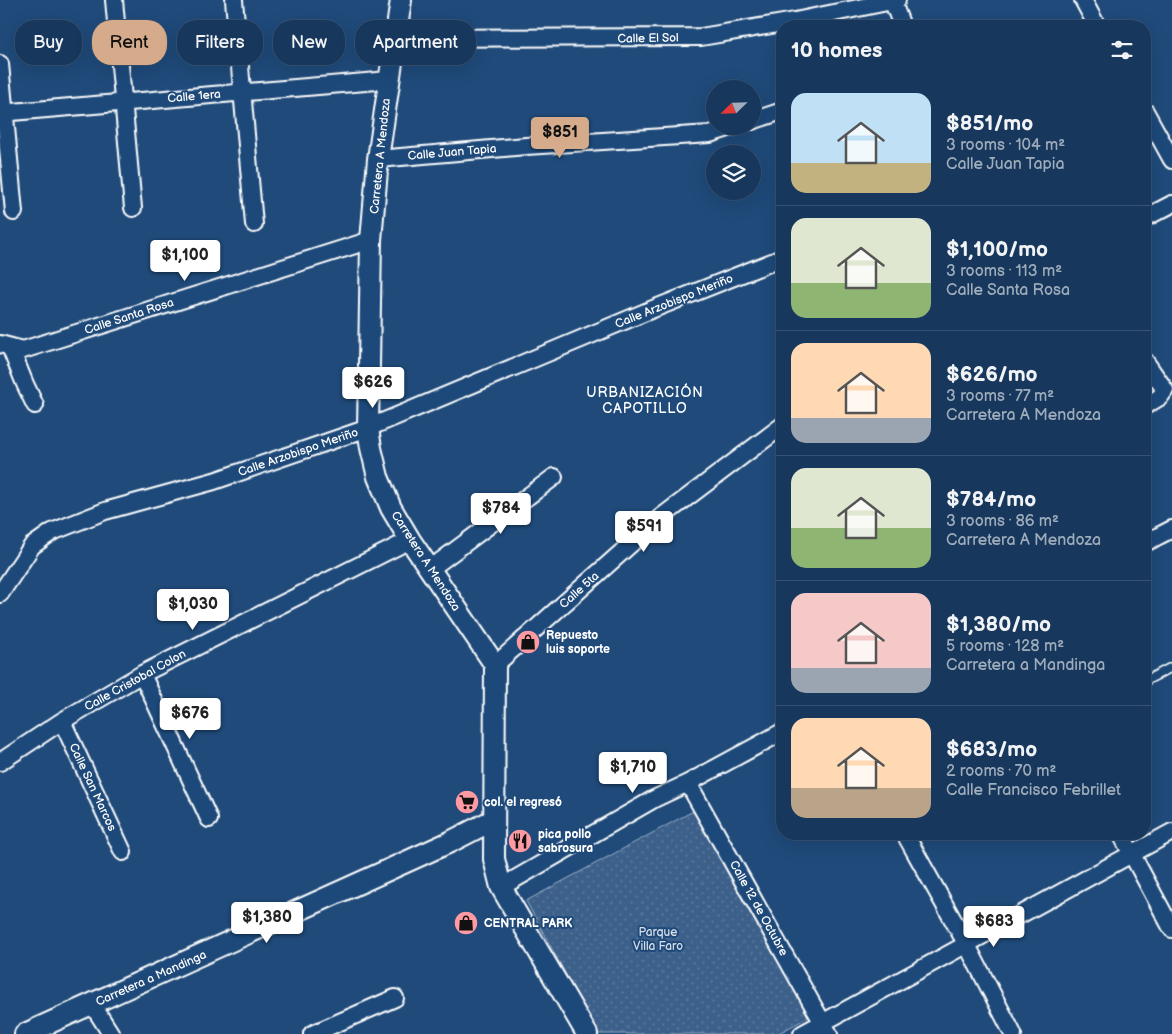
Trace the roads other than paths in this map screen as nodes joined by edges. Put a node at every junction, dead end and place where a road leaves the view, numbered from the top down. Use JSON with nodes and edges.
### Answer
{"nodes":[{"id":1,"x":114,"y":0,"type":"edge"},
{"id":2,"x":234,"y":0,"type":"edge"},
{"id":3,"x":401,"y":0,"type":"edge"},
{"id":4,"x":892,"y":0,"type":"edge"},
{"id":5,"x":897,"y":0,"type":"edge"},
{"id":6,"x":1083,"y":0,"type":"edge"},
{"id":7,"x":398,"y":20,"type":"edge"},
{"id":8,"x":800,"y":20,"type":"edge"},
{"id":9,"x":900,"y":20,"type":"edge"},
{"id":10,"x":1095,"y":20,"type":"edge"},
{"id":11,"x":776,"y":24,"type":"edge"},
{"id":12,"x":476,"y":38,"type":"edge"},
{"id":13,"x":0,"y":64,"type":"edge"},
{"id":14,"x":392,"y":65,"type":"edge"},
{"id":15,"x":389,"y":80,"type":"junction"},
{"id":16,"x":242,"y":91,"type":"junction"},
{"id":17,"x":123,"y":102,"type":"junction"},
{"id":18,"x":2,"y":113,"type":"edge"},
{"id":19,"x":776,"y":113,"type":"edge"},
{"id":20,"x":761,"y":118,"type":"edge"},
{"id":21,"x":1151,"y":122,"type":"edge"},
{"id":22,"x":706,"y":134,"type":"edge"},
{"id":23,"x":378,"y":159,"type":"junction"},
{"id":24,"x":1172,"y":160,"type":"edge"},
{"id":25,"x":1172,"y":204,"type":"edge"},
{"id":26,"x":133,"y":208,"type":"dead end"},
{"id":27,"x":14,"y":212,"type":"dead end"},
{"id":28,"x":1151,"y":215,"type":"edge"},
{"id":29,"x":254,"y":224,"type":"dead end"},
{"id":30,"x":371,"y":240,"type":"junction"},
{"id":31,"x":776,"y":260,"type":"edge"},
{"id":32,"x":5,"y":346,"type":"edge"},
{"id":33,"x":1151,"y":370,"type":"edge"},
{"id":34,"x":1151,"y":402,"type":"edge"},
{"id":35,"x":36,"y":405,"type":"dead end"},
{"id":36,"x":368,"y":428,"type":"junction"},
{"id":37,"x":776,"y":431,"type":"edge"},
{"id":38,"x":554,"y":477,"type":"dead end"},
{"id":39,"x":1172,"y":530,"type":"edge"},
{"id":40,"x":410,"y":540,"type":"junction"},
{"id":41,"x":1151,"y":540,"type":"edge"},
{"id":42,"x":430,"y":569,"type":"junction"},
{"id":43,"x":5,"y":574,"type":"edge"},
{"id":44,"x":0,"y":594,"type":"edge"},
{"id":45,"x":495,"y":665,"type":"junction"},
{"id":46,"x":1172,"y":667,"type":"edge"},
{"id":47,"x":142,"y":674,"type":"junction"},
{"id":48,"x":1151,"y":678,"type":"edge"},
{"id":49,"x":62,"y":721,"type":"junction"},
{"id":50,"x":776,"y":735,"type":"edge"},
{"id":51,"x":0,"y":762,"type":"edge"},
{"id":52,"x":688,"y":783,"type":"junction"},
{"id":53,"x":209,"y":819,"type":"dead end"},
{"id":54,"x":493,"y":820,"type":"junction"},
{"id":55,"x":1172,"y":832,"type":"edge"},
{"id":56,"x":908,"y":840,"type":"edge"},
{"id":57,"x":1124,"y":840,"type":"edge"},
{"id":58,"x":124,"y":852,"type":"dead end"},
{"id":59,"x":1131,"y":853,"type":"junction"},
{"id":60,"x":500,"y":887,"type":"junction"},
{"id":61,"x":1172,"y":929,"type":"edge"},
{"id":62,"x":967,"y":945,"type":"junction"},
{"id":63,"x":395,"y":998,"type":"dead end"},
{"id":64,"x":92,"y":1004,"type":"junction"},
{"id":65,"x":826,"y":1028,"type":"edge"},
{"id":66,"x":25,"y":1034,"type":"edge"},
{"id":67,"x":111,"y":1034,"type":"edge"},
{"id":68,"x":312,"y":1034,"type":"edge"},
{"id":69,"x":587,"y":1034,"type":"edge"},
{"id":70,"x":802,"y":1034,"type":"edge"},
{"id":71,"x":1013,"y":1034,"type":"edge"}],
"edges":[{"from":1,"to":17,"type":"street"},
{"from":2,"to":16,"type":"street"},
{"from":3,"to":7,"type":"street","name":"Carretera A Mendoza"},
{"from":4,"to":5,"type":"street","name":"Calle El Sol"},
{"from":4,"to":8,"type":"street","name":"Calle El Sol"},
{"from":4,"to":9,"type":"street"},
{"from":6,"to":10,"type":"street"},
{"from":11,"to":12,"type":"street","name":"Calle El Sol"},
{"from":13,"to":18,"type":"street"},
{"from":14,"to":15,"type":"street","name":"Carretera A Mendoza"},
{"from":15,"to":16,"type":"street","name":"Calle 1era"},
{"from":15,"to":23,"type":"street","name":"Carretera A Mendoza"},
{"from":16,"to":17,"type":"street","name":"Calle 1era"},
{"from":16,"to":29,"type":"street"},
{"from":17,"to":18,"type":"street","name":"Calle 1era"},
{"from":17,"to":26,"type":"street"},
{"from":18,"to":27,"type":"street"},
{"from":19,"to":20,"type":"street"},
{"from":21,"to":24,"type":"street"},
{"from":22,"to":23,"type":"street","name":"Calle Juan Tapia"},
{"from":23,"to":30,"type":"street","name":"Carretera A Mendoza"},
{"from":25,"to":28,"type":"street"},
{"from":30,"to":32,"type":"street","name":"Calle Santa Rosa"},
{"from":30,"to":36,"type":"street","name":"Carretera A Mendoza"},
{"from":31,"to":36,"type":"street","name":"Calle Arzobispo Meriño"},
{"from":32,"to":35,"type":"street"},
{"from":33,"to":34,"type":"street"},
{"from":36,"to":40,"type":"street","name":"Carretera A Mendoza"},
{"from":36,"to":43,"type":"street","name":"Calle Arzobispo Meriño"},
{"from":37,"to":45,"type":"street","name":"Calle 5ta"},
{"from":38,"to":42,"type":"street"},
{"from":39,"to":41,"type":"street"},
{"from":40,"to":42,"type":"street","name":"Carretera A Mendoza"},
{"from":40,"to":47,"type":"street","name":"Calle Cristobal Colon"},
{"from":42,"to":45,"type":"street","name":"Carretera A Mendoza"},
{"from":43,"to":44,"type":"street","name":"Calle Arzobispo Meriño"},
{"from":45,"to":54,"type":"street"},
{"from":46,"to":48,"type":"lane"},
{"from":47,"to":49,"type":"street","name":"Calle Cristobal Colon"},
{"from":47,"to":53,"type":"street"},
{"from":49,"to":51,"type":"street","name":"Calle Cristobal Colon"},
{"from":49,"to":58,"type":"street","name":"Calle San Marcos"},
{"from":50,"to":52,"type":"street"},
{"from":52,"to":60,"type":"street"},
{"from":52,"to":65,"type":"street","name":"Calle 12 de Octubre"},
{"from":54,"to":60,"type":"street"},
{"from":54,"to":64,"type":"street","name":"Carretera a Mandinga"},
{"from":55,"to":59,"type":"street"},
{"from":56,"to":62,"type":"street"},
{"from":57,"to":59,"type":"street"},
{"from":59,"to":61,"type":"street"},
{"from":59,"to":62,"type":"street"},
{"from":60,"to":69,"type":"street"},
{"from":62,"to":65,"type":"street"},
{"from":62,"to":71,"type":"street"},
{"from":63,"to":68,"type":"street"},
{"from":64,"to":66,"type":"street","name":"Carretera a Mandinga"},
{"from":64,"to":67,"type":"street"},
{"from":65,"to":70,"type":"street"}]}
